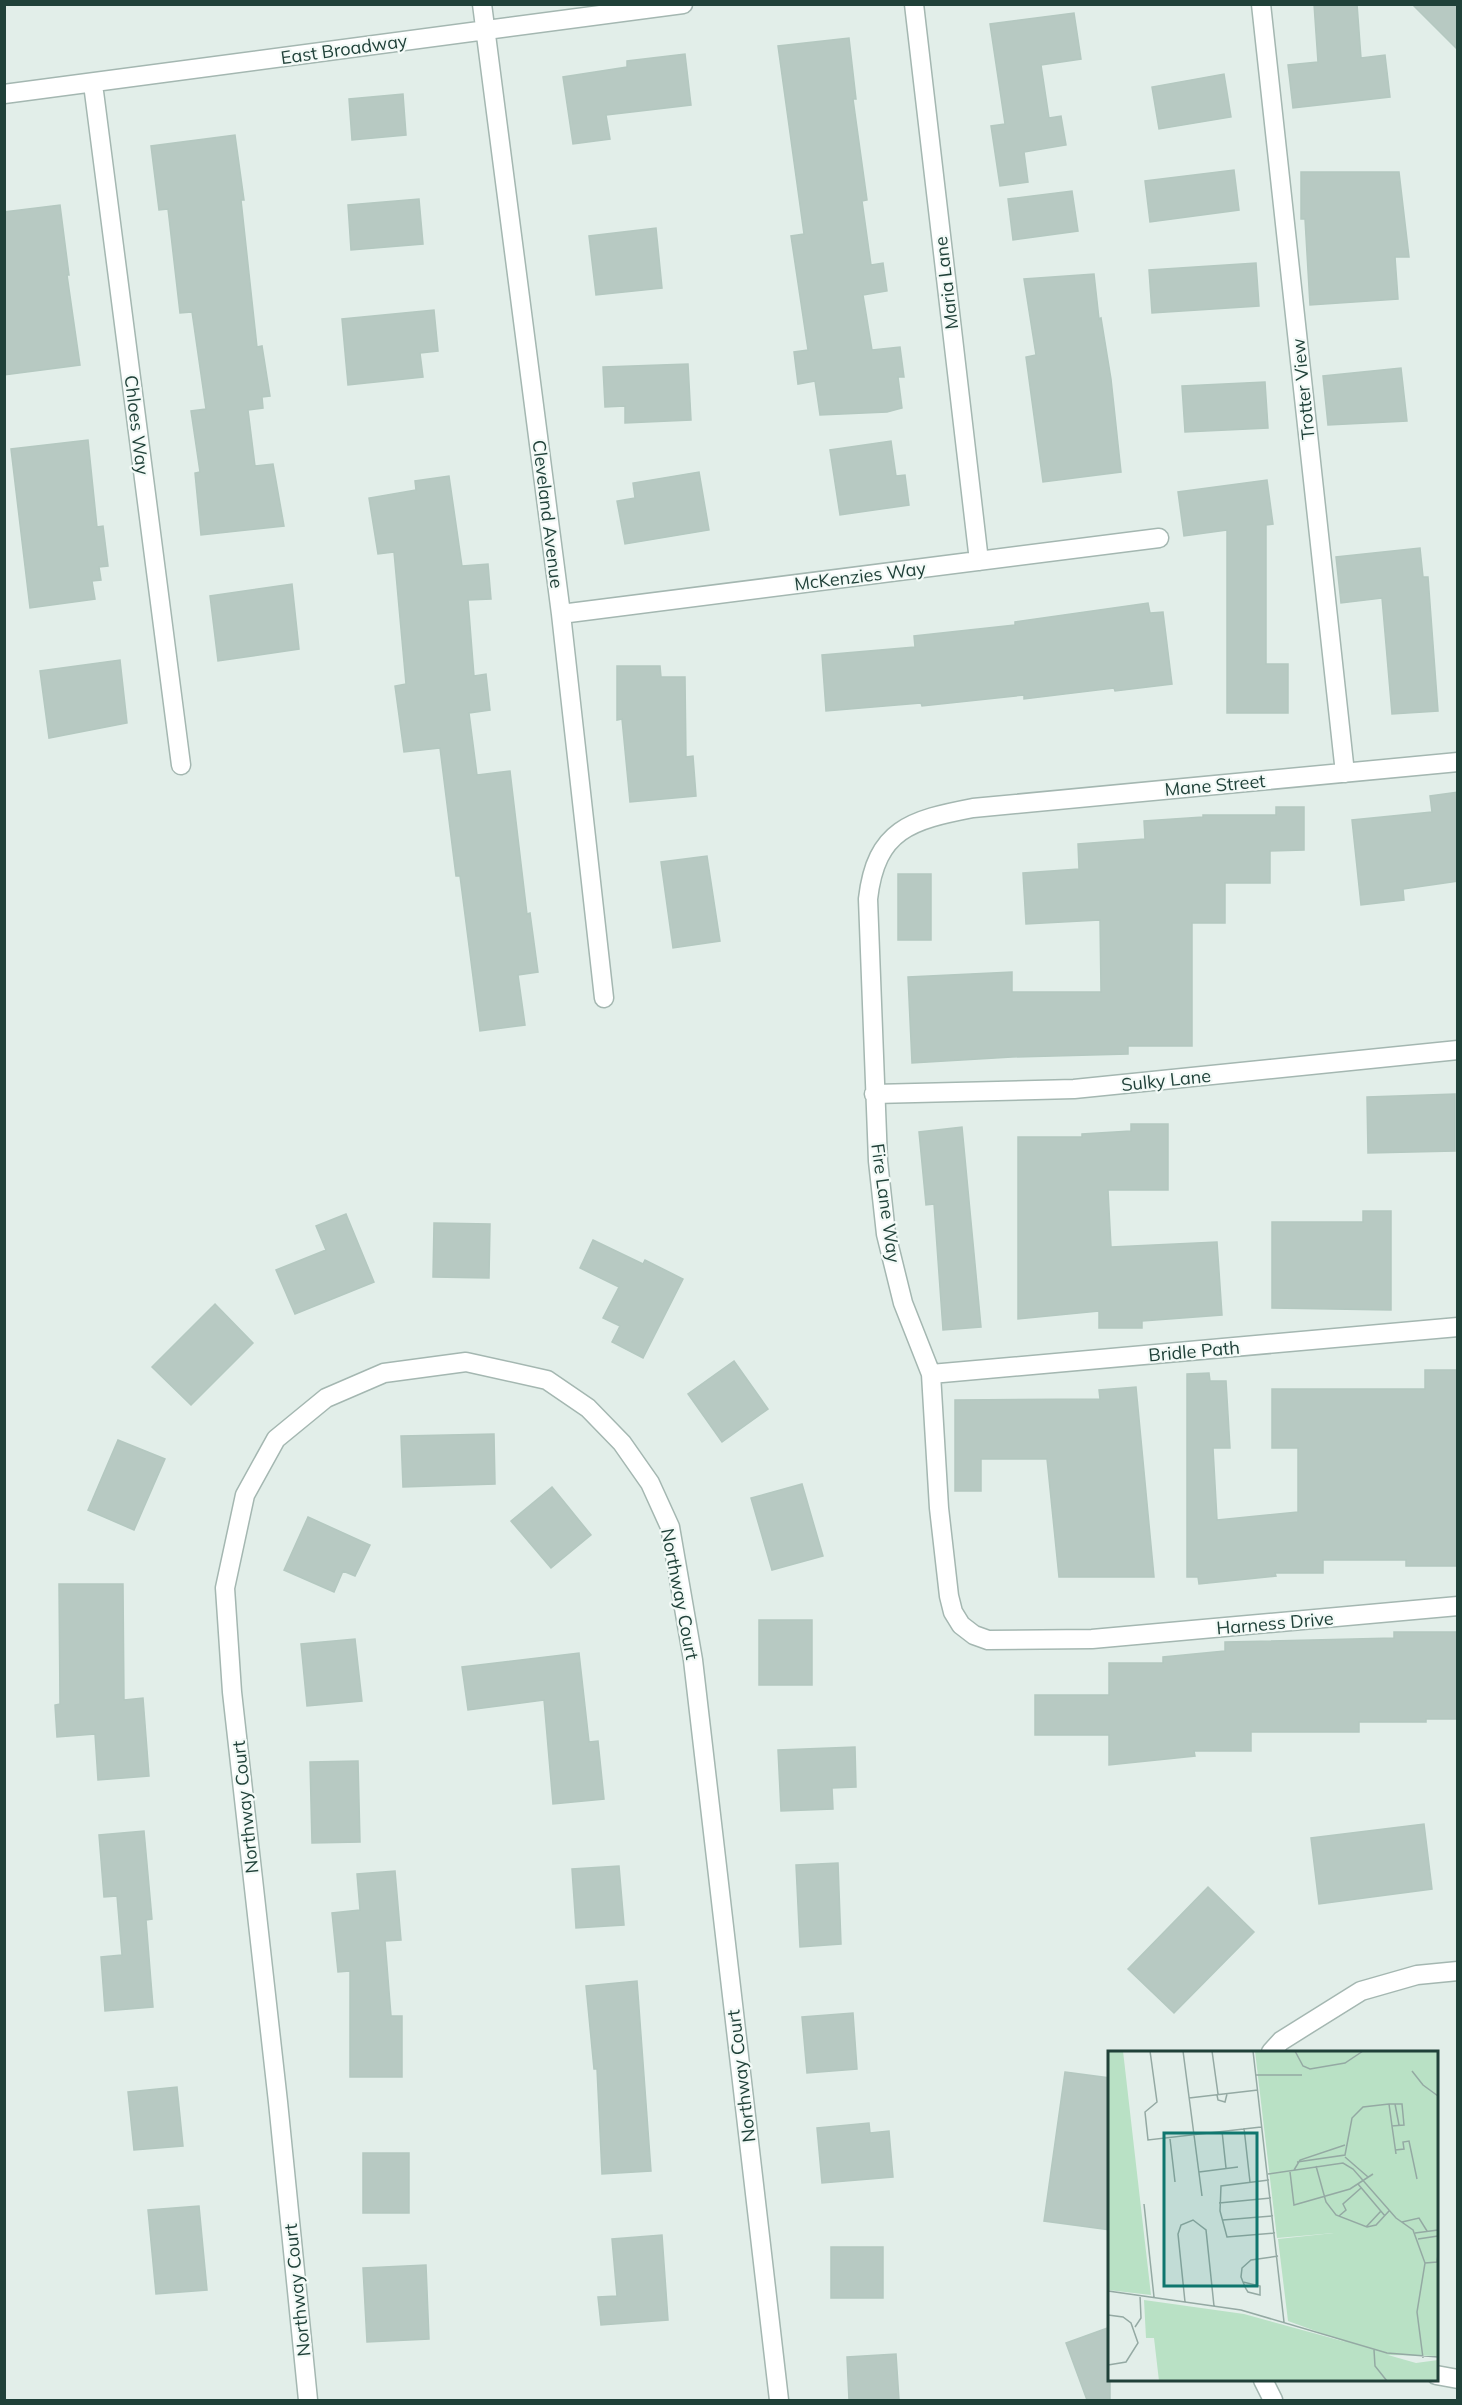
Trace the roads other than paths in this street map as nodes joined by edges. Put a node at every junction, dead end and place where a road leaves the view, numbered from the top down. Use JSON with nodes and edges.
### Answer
{"nodes":[{"id":1,"x":482,"y":4,"type":"edge"},
{"id":2,"x":683,"y":4,"type":"edge"},
{"id":3,"x":914,"y":4,"type":"edge"},
{"id":4,"x":1261,"y":4,"type":"edge"},
{"id":5,"x":486,"y":30,"type":"junction"},
{"id":6,"x":93,"y":84,"type":"junction"},
{"id":7,"x":4,"y":94,"type":"edge"},
{"id":8,"x":1159,"y":538,"type":"dead end"},
{"id":9,"x":979,"y":561,"type":"junction"},
{"id":10,"x":561,"y":614,"type":"junction"},
{"id":11,"x":1458,"y":762,"type":"edge"},
{"id":12,"x":180,"y":765,"type":"dead end"},
{"id":13,"x":1345,"y":773,"type":"junction"},
{"id":14,"x":973,"y":808,"type":"joint"},
{"id":15,"x":604,"y":998,"type":"dead end"},
{"id":16,"x":1458,"y":1050,"type":"edge"},
{"id":17,"x":874,"y":1094,"type":"junction"},
{"id":18,"x":1458,"y":1327,"type":"edge"},
{"id":19,"x":931,"y":1374,"type":"junction"},
{"id":20,"x":1458,"y":1606,"type":"edge"},
{"id":21,"x":1092,"y":1639,"type":"joint"},
{"id":22,"x":1458,"y":1971,"type":"edge"},
{"id":23,"x":1272,"y":2051,"type":"edge"},
{"id":24,"x":1438,"y":2375,"type":"edge"},
{"id":25,"x":1458,"y":2379,"type":"edge"},
{"id":26,"x":1264,"y":2381,"type":"edge"},
{"id":27,"x":308,"y":2400,"type":"edge"},
{"id":28,"x":779,"y":2400,"type":"edge"},
{"id":29,"x":1273,"y":2400,"type":"edge"}],
"edges":[{"from":1,"to":5,"type":"street","name":"Cleveland Avenue"},
{"from":2,"to":5,"type":"street","name":"East Broadway"},
{"from":3,"to":9,"type":"street","name":"Maria Lane"},
{"from":4,"to":13,"type":"street","name":"Trotter View"},
{"from":5,"to":6,"type":"street","name":"East Broadway"},
{"from":5,"to":10,"type":"street","name":"Cleveland Avenue"},
{"from":6,"to":7,"type":"street","name":"East Broadway"},
{"from":6,"to":12,"type":"street","name":"Chloes Way"},
{"from":8,"to":9,"type":"street","name":"McKenzies Way"},
{"from":9,"to":10,"type":"street","name":"McKenzies Way"},
{"from":10,"to":15,"type":"street","name":"Cleveland Avenue"},
{"from":11,"to":13,"type":"street","name":"Mane Street"},
{"from":13,"to":14,"type":"street","name":"Mane Street"},
{"from":14,"to":17,"type":"street","name":"Fire Lane Way"},
{"from":16,"to":17,"type":"street","name":"Sulky Lane"},
{"from":17,"to":19,"type":"street","name":"Fire Lane Way"},
{"from":18,"to":19,"type":"street","name":"Bridle Path"},
{"from":19,"to":21,"type":"street","name":"Fire Lane Way"},
{"from":20,"to":21,"type":"street","name":"Harness Drive"},
{"from":22,"to":23,"type":"street"},
{"from":24,"to":25,"type":"street"},
{"from":26,"to":29,"type":"street"},
{"from":27,"to":28,"type":"street","name":"Northway Court"}]}
